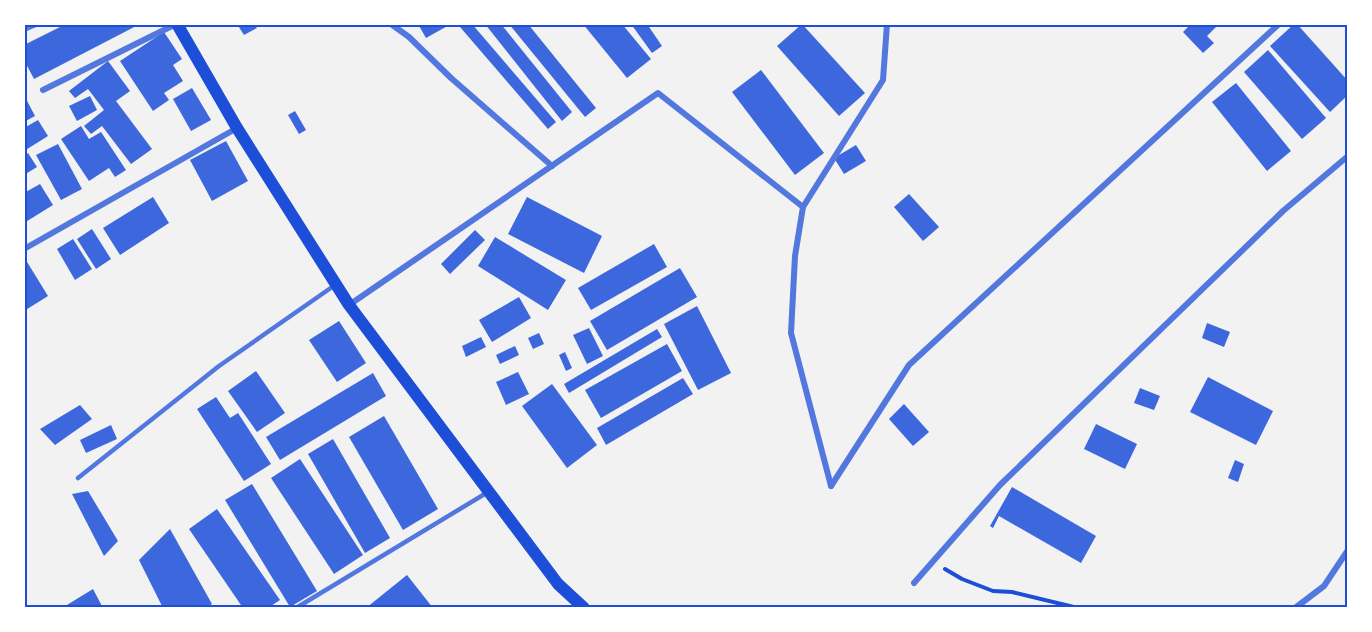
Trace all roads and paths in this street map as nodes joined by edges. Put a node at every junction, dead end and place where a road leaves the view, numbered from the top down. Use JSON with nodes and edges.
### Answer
{"nodes":[{"id":1,"x":36,"y":24,"type":"edge"},
{"id":2,"x":177,"y":24,"type":"edge"},
{"id":3,"x":391,"y":24,"type":"edge"},
{"id":4,"x":887,"y":24,"type":"edge"},
{"id":5,"x":1279,"y":24,"type":"edge"},
{"id":6,"x":24,"y":29,"type":"edge"},
{"id":7,"x":43,"y":90,"type":"dead end"},
{"id":8,"x":237,"y":128,"type":"junction"},
{"id":9,"x":1348,"y":156,"type":"edge"},
{"id":10,"x":552,"y":166,"type":"junction"},
{"id":11,"x":803,"y":207,"type":"junction"},
{"id":12,"x":24,"y":249,"type":"edge"},
{"id":13,"x":336,"y":285,"type":"junction"},
{"id":14,"x":349,"y":305,"type":"junction"},
{"id":15,"x":78,"y":478,"type":"dead end"},
{"id":16,"x":488,"y":492,"type":"junction"},
{"id":17,"x":1348,"y":550,"type":"edge"},
{"id":18,"x":933,"y":561,"type":"junction"},
{"id":19,"x":914,"y":583,"type":"dead end"},
{"id":20,"x":296,"y":608,"type":"edge"},
{"id":21,"x":584,"y":608,"type":"edge"},
{"id":22,"x":1078,"y":608,"type":"edge"},
{"id":23,"x":1295,"y":608,"type":"edge"}],
"edges":[{"from":1,"to":6,"type":"street"},
{"from":2,"to":7,"type":"street"},
{"from":2,"to":8,"type":"main road"},
{"from":3,"to":10,"type":"street"},
{"from":4,"to":11,"type":"street"},
{"from":5,"to":11,"type":"street"},
{"from":8,"to":12,"type":"street"},
{"from":8,"to":13,"type":"main road"},
{"from":9,"to":18,"type":"street"},
{"from":10,"to":11,"type":"street"},
{"from":10,"to":14,"type":"street"},
{"from":13,"to":14,"type":"main road"},
{"from":13,"to":15,"type":"lane"},
{"from":14,"to":16,"type":"main road"},
{"from":16,"to":20,"type":"lane"},
{"from":16,"to":21,"type":"main road"},
{"from":17,"to":23,"type":"street"},
{"from":18,"to":19,"type":"street"},
{"from":18,"to":22,"type":"path"}]}
